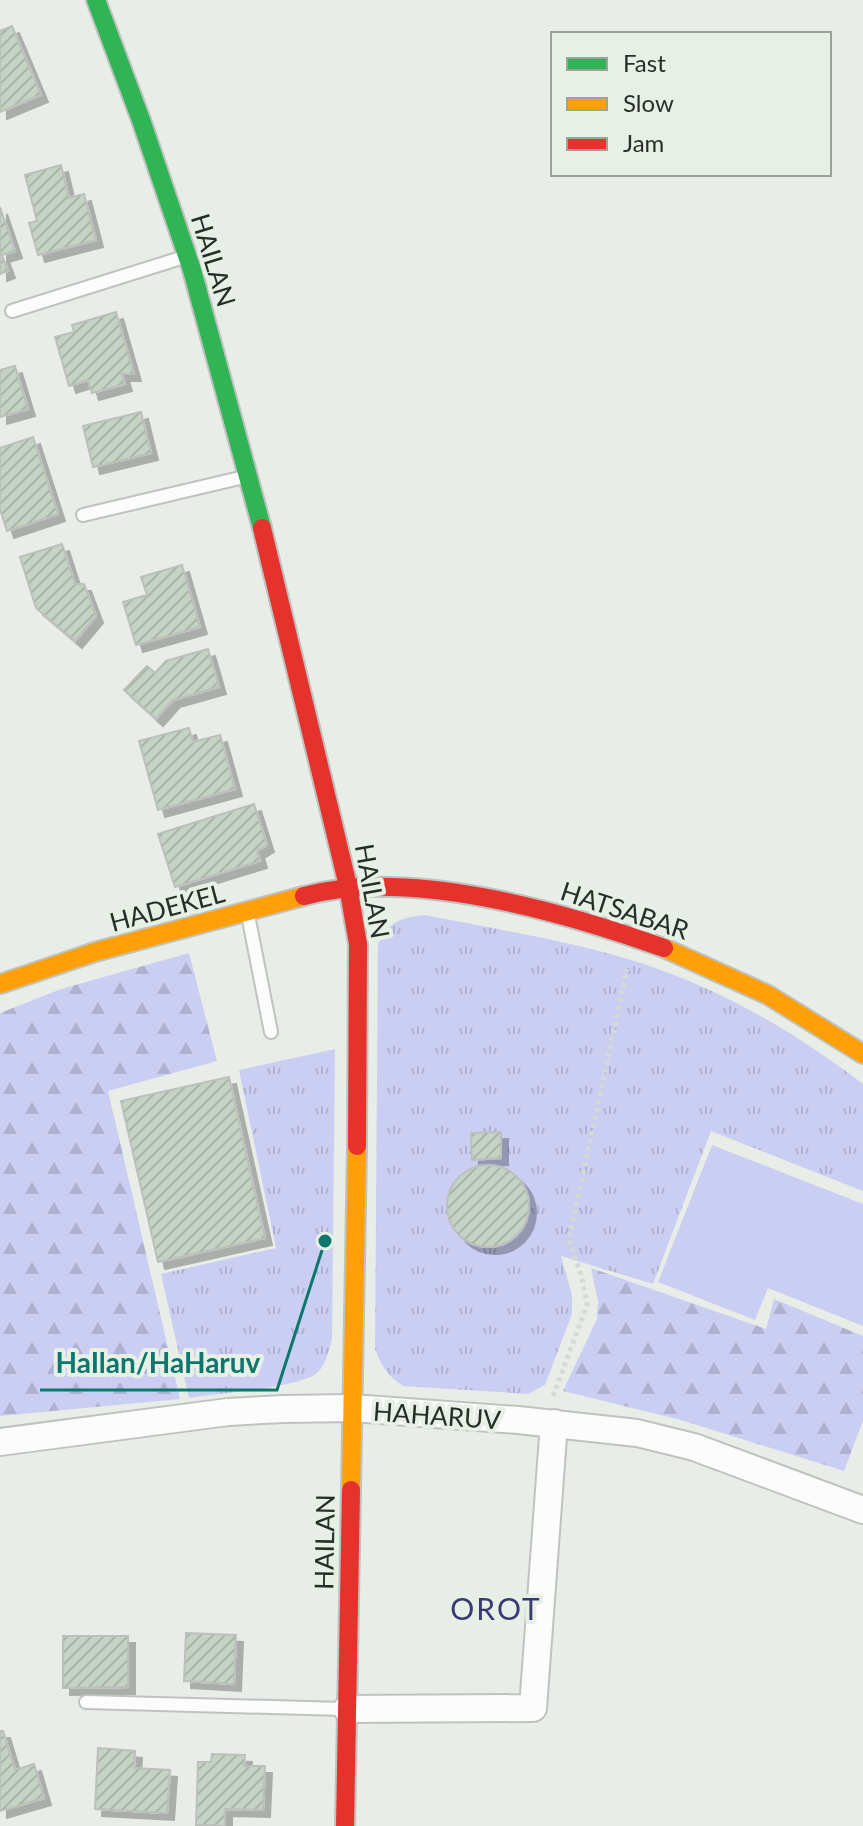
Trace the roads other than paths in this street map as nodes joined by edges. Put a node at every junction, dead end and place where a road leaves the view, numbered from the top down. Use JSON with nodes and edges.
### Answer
{"nodes":[{"id":1,"x":96,"y":0,"type":"edge"},
{"id":2,"x":187,"y":256,"type":"junction"},
{"id":3,"x":12,"y":311,"type":"dead end"},
{"id":4,"x":249,"y":476,"type":"junction"},
{"id":5,"x":83,"y":515,"type":"dead end"},
{"id":6,"x":348,"y":886,"type":"junction"},
{"id":7,"x":247,"y":912,"type":"junction"},
{"id":8,"x":0,"y":984,"type":"edge"},
{"id":9,"x":271,"y":1032,"type":"dead end"},
{"id":10,"x":863,"y":1054,"type":"edge"},
{"id":11,"x":352,"y":1408,"type":"junction"},
{"id":12,"x":548,"y":1423,"type":"junction"},
{"id":13,"x":0,"y":1442,"type":"edge"},
{"id":14,"x":863,"y":1510,"type":"edge"},
{"id":15,"x":86,"y":1702,"type":"dead end"},
{"id":16,"x":347,"y":1709,"type":"junction"},
{"id":17,"x":345,"y":1826,"type":"edge"}],
"edges":[{"from":1,"to":2,"type":"street","name":"HAILAN"},
{"from":2,"to":3,"type":"lane"},
{"from":2,"to":4,"type":"street","name":"HAILAN"},
{"from":4,"to":5,"type":"lane"},
{"from":4,"to":6,"type":"street","name":"HAILAN"},
{"from":6,"to":7,"type":"street","name":"HADEKEL"},
{"from":6,"to":10,"type":"street","name":"HATSABAR"},
{"from":6,"to":11,"type":"street","name":"HAILAN"},
{"from":7,"to":8,"type":"street","name":"HADEKEL"},
{"from":7,"to":9,"type":"lane"},
{"from":11,"to":12,"type":"street","name":"HAHARUV"},
{"from":11,"to":13,"type":"street","name":"HAHARUV"},
{"from":11,"to":16,"type":"street","name":"HAILAN"},
{"from":12,"to":14,"type":"street","name":"HAHARUV"},
{"from":12,"to":16,"type":"street"},
{"from":15,"to":16,"type":"lane"},
{"from":16,"to":17,"type":"street","name":"HAILAN"}]}
